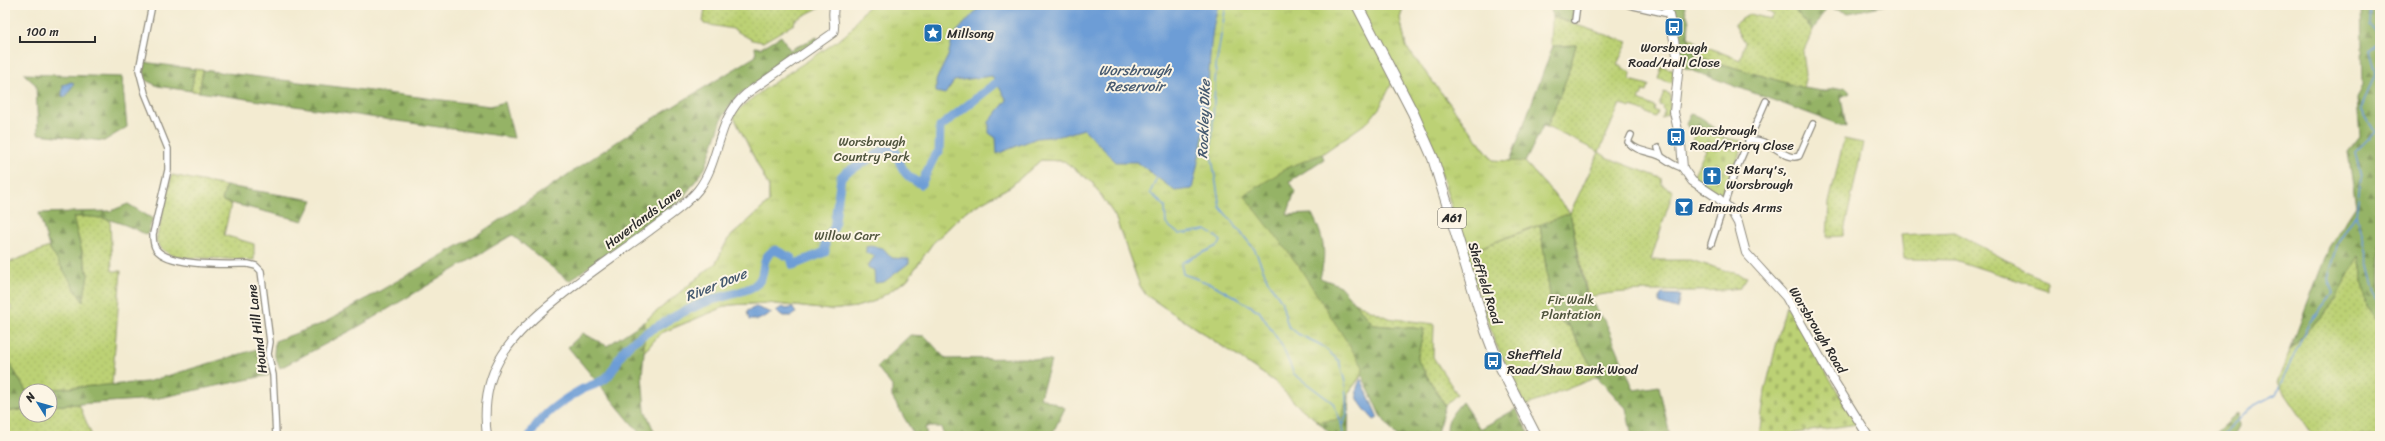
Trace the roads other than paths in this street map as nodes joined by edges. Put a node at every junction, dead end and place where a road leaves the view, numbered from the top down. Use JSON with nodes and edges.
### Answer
{"nodes":[{"id":1,"x":152,"y":5,"type":"edge"},
{"id":2,"x":835,"y":5,"type":"edge"},
{"id":3,"x":1357,"y":5,"type":"edge"},
{"id":4,"x":1577,"y":5,"type":"edge"},
{"id":5,"x":1629,"y":5,"type":"edge"},
{"id":6,"x":1667,"y":5,"type":"edge"},
{"id":7,"x":1669,"y":14,"type":"junction"},
{"id":8,"x":1574,"y":20,"type":"dead end"},
{"id":9,"x":1766,"y":101,"type":"dead end"},
{"id":10,"x":1812,"y":124,"type":"dead end"},
{"id":11,"x":1631,"y":135,"type":"dead end"},
{"id":12,"x":1748,"y":140,"type":"junction"},
{"id":13,"x":1658,"y":148,"type":"dead end"},
{"id":14,"x":1661,"y":156,"type":"junction"},
{"id":15,"x":1683,"y":168,"type":"junction"},
{"id":16,"x":1725,"y":203,"type":"junction"},
{"id":17,"x":1711,"y":244,"type":"dead end"},
{"id":18,"x":276,"y":436,"type":"edge"},
{"id":19,"x":487,"y":436,"type":"edge"},
{"id":20,"x":1536,"y":436,"type":"edge"},
{"id":21,"x":1868,"y":436,"type":"edge"}],
"edges":[{"from":1,"to":18,"type":"street","name":"Hound Hill Lane"},
{"from":2,"to":19,"type":"street","name":"Haverlands Lane"},
{"from":3,"to":20,"type":"highway","name":"Sheffield Road","number":"A61"},
{"from":4,"to":8,"type":"street"},
{"from":5,"to":7,"type":"street"},
{"from":6,"to":7,"type":"street"},
{"from":7,"to":15,"type":"street"},
{"from":9,"to":12,"type":"street"},
{"from":10,"to":12,"type":"street"},
{"from":11,"to":14,"type":"street"},
{"from":12,"to":16,"type":"street"},
{"from":13,"to":14,"type":"street"},
{"from":14,"to":15,"type":"street"},
{"from":15,"to":16,"type":"street","name":"Worsbrough Road"},
{"from":16,"to":17,"type":"street"},
{"from":16,"to":21,"type":"street","name":"Worsbrough Road"}]}
